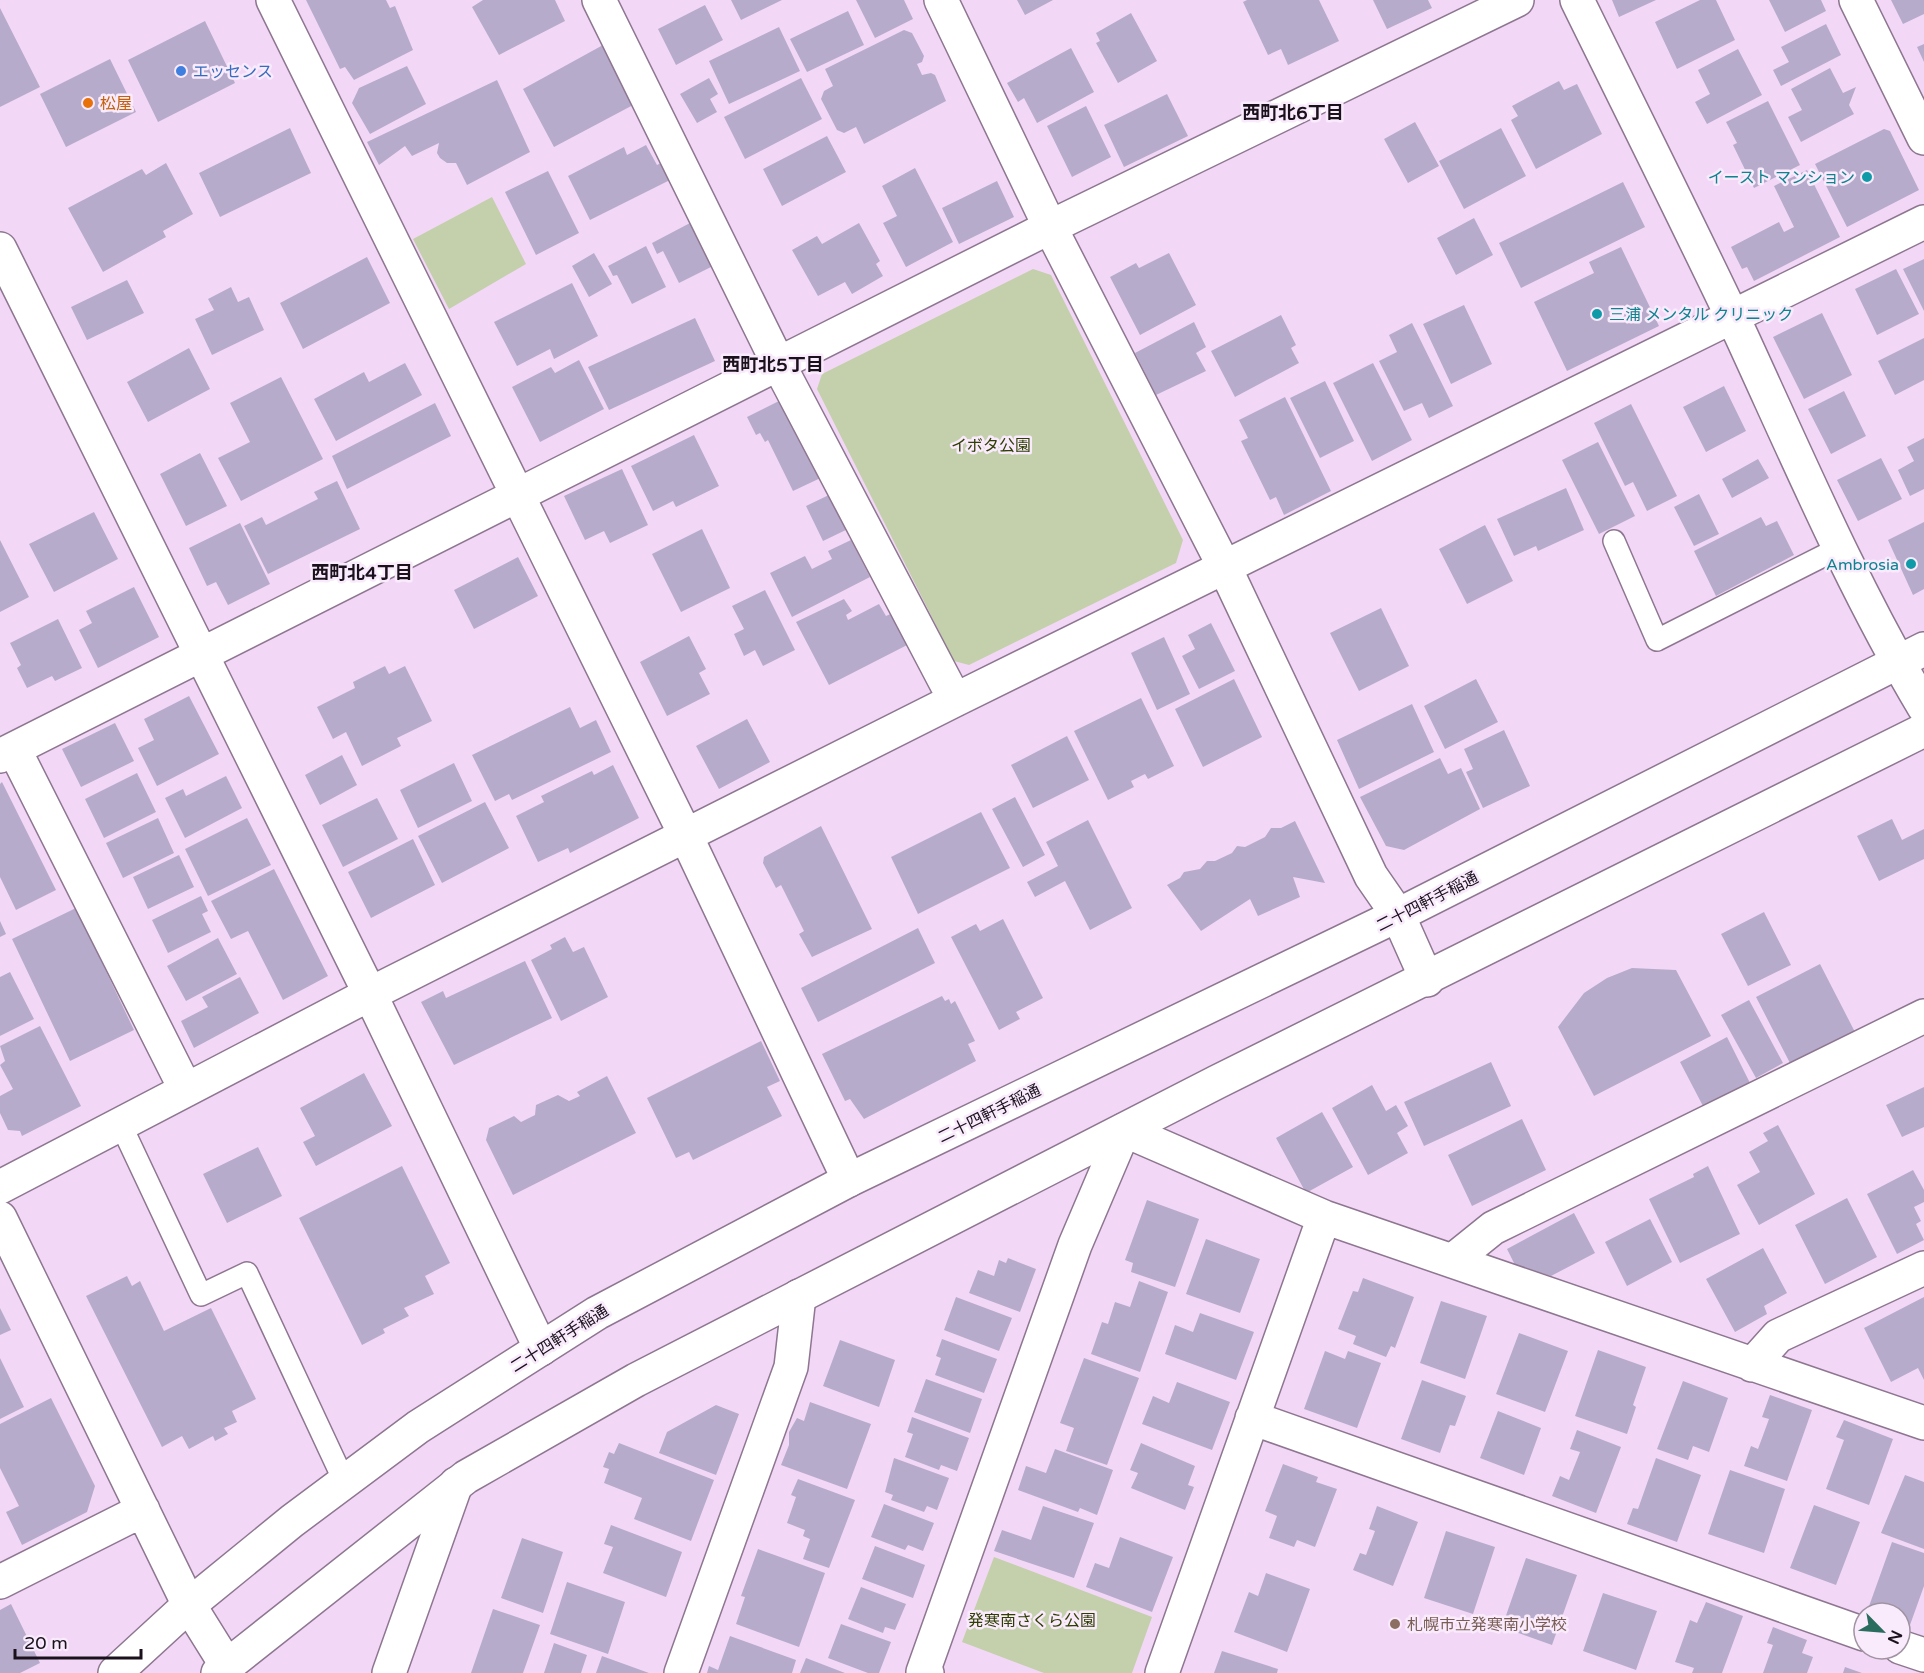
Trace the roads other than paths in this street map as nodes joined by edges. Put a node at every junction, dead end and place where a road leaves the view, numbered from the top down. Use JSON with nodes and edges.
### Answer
{"nodes":[{"id":1,"x":273,"y":0,"type":"edge"},
{"id":2,"x":599,"y":0,"type":"edge"},
{"id":3,"x":941,"y":0,"type":"edge"},
{"id":4,"x":1517,"y":0,"type":"edge"},
{"id":5,"x":1577,"y":0,"type":"edge"},
{"id":6,"x":1856,"y":0,"type":"edge"},
{"id":7,"x":1924,"y":138,"type":"edge"},
{"id":8,"x":1924,"y":222,"type":"edge"},
{"id":9,"x":1050,"y":227,"type":"junction"},
{"id":10,"x":0,"y":249,"type":"edge"},
{"id":11,"x":1731,"y":315,"type":"junction"},
{"id":12,"x":779,"y":365,"type":"junction"},
{"id":13,"x":516,"y":497,"type":"junction"},
{"id":14,"x":1614,"y":541,"type":"dead end"},
{"id":15,"x":1839,"y":548,"type":"junction"},
{"id":16,"x":1225,"y":568,"type":"junction"},
{"id":17,"x":201,"y":653,"type":"junction"},
{"id":18,"x":1911,"y":655,"type":"edge"},
{"id":19,"x":955,"y":700,"type":"junction"},
{"id":20,"x":1924,"y":707,"type":"edge"},
{"id":21,"x":1924,"y":730,"type":"edge"},
{"id":22,"x":7,"y":753,"type":"edge"},
{"id":23,"x":686,"y":836,"type":"junction"},
{"id":24,"x":1398,"y":915,"type":"junction"},
{"id":25,"x":1427,"y":980,"type":"junction"},
{"id":26,"x":370,"y":994,"type":"junction"},
{"id":27,"x":1924,"y":1016,"type":"edge"},
{"id":28,"x":186,"y":1090,"type":"junction"},
{"id":29,"x":121,"y":1125,"type":"junction"},
{"id":30,"x":1124,"y":1130,"type":"junction"},
{"id":31,"x":849,"y":1180,"type":"junction"},
{"id":32,"x":0,"y":1187,"type":"edge"},
{"id":33,"x":1324,"y":1216,"type":"junction"},
{"id":34,"x":0,"y":1218,"type":"edge"},
{"id":35,"x":1452,"y":1261,"type":"junction"},
{"id":36,"x":1924,"y":1268,"type":"edge"},
{"id":37,"x":799,"y":1296,"type":"junction"},
{"id":38,"x":541,"y":1349,"type":"junction"},
{"id":39,"x":1752,"y":1365,"type":"junction"},
{"id":40,"x":1252,"y":1418,"type":"junction"},
{"id":41,"x":1924,"y":1424,"type":"edge"},
{"id":42,"x":345,"y":1483,"type":"junction"},
{"id":43,"x":456,"y":1484,"type":"junction"},
{"id":44,"x":143,"y":1510,"type":"junction"},
{"id":45,"x":0,"y":1582,"type":"edge"},
{"id":46,"x":189,"y":1605,"type":"junction"},
{"id":47,"x":1852,"y":1630,"type":"edge"},
{"id":48,"x":223,"y":1669,"type":"edge"},
{"id":49,"x":114,"y":1673,"type":"edge"},
{"id":50,"x":389,"y":1673,"type":"edge"},
{"id":51,"x":681,"y":1673,"type":"edge"},
{"id":52,"x":927,"y":1673,"type":"edge"},
{"id":53,"x":1162,"y":1673,"type":"edge"}],
"edges":[{"from":1,"to":13,"type":"street"},
{"from":2,"to":12,"type":"street"},
{"from":3,"to":9,"type":"street"},
{"from":4,"to":9,"type":"street"},
{"from":5,"to":11,"type":"street"},
{"from":6,"to":7,"type":"street"},
{"from":8,"to":11,"type":"street"},
{"from":9,"to":12,"type":"street"},
{"from":9,"to":16,"type":"street"},
{"from":10,"to":17,"type":"street"},
{"from":11,"to":15,"type":"street"},
{"from":11,"to":16,"type":"street"},
{"from":12,"to":13,"type":"street"},
{"from":12,"to":19,"type":"street"},
{"from":13,"to":17,"type":"street"},
{"from":13,"to":23,"type":"street"},
{"from":14,"to":15,"type":"lane"},
{"from":15,"to":18,"type":"street"},
{"from":16,"to":19,"type":"street"},
{"from":16,"to":24,"type":"street"},
{"from":17,"to":22,"type":"street"},
{"from":17,"to":26,"type":"street"},
{"from":18,"to":20,"type":"street"},
{"from":18,"to":24,"type":"street","name":"二十四軒手稲通"},
{"from":19,"to":23,"type":"street"},
{"from":21,"to":25,"type":"street"},
{"from":22,"to":28,"type":"street"},
{"from":23,"to":26,"type":"street"},
{"from":23,"to":31,"type":"street"},
{"from":24,"to":25,"type":"street"},
{"from":24,"to":31,"type":"street","name":"二十四軒手稲通"},
{"from":25,"to":30,"type":"street"},
{"from":26,"to":28,"type":"street"},
{"from":26,"to":38,"type":"street"},
{"from":27,"to":35,"type":"street"},
{"from":28,"to":29,"type":"street"},
{"from":29,"to":32,"type":"street"},
{"from":29,"to":42,"type":"lane"},
{"from":30,"to":33,"type":"street"},
{"from":30,"to":37,"type":"street"},
{"from":30,"to":52,"type":"street"},
{"from":31,"to":38,"type":"street","name":"二十四軒手稲通"},
{"from":33,"to":35,"type":"street"},
{"from":33,"to":40,"type":"street"},
{"from":34,"to":44,"type":"street"},
{"from":35,"to":39,"type":"street"},
{"from":36,"to":39,"type":"street"},
{"from":37,"to":43,"type":"street"},
{"from":37,"to":51,"type":"street"},
{"from":38,"to":42,"type":"street","name":"二十四軒手稲通"},
{"from":39,"to":41,"type":"street"},
{"from":40,"to":47,"type":"street"},
{"from":40,"to":53,"type":"street"},
{"from":42,"to":46,"type":"street","name":"二十四軒手稲通"},
{"from":43,"to":48,"type":"street"},
{"from":43,"to":50,"type":"street"},
{"from":44,"to":45,"type":"street"},
{"from":44,"to":46,"type":"street"},
{"from":46,"to":48,"type":"street"},
{"from":46,"to":49,"type":"street","name":"二十四軒手稲通"}]}
